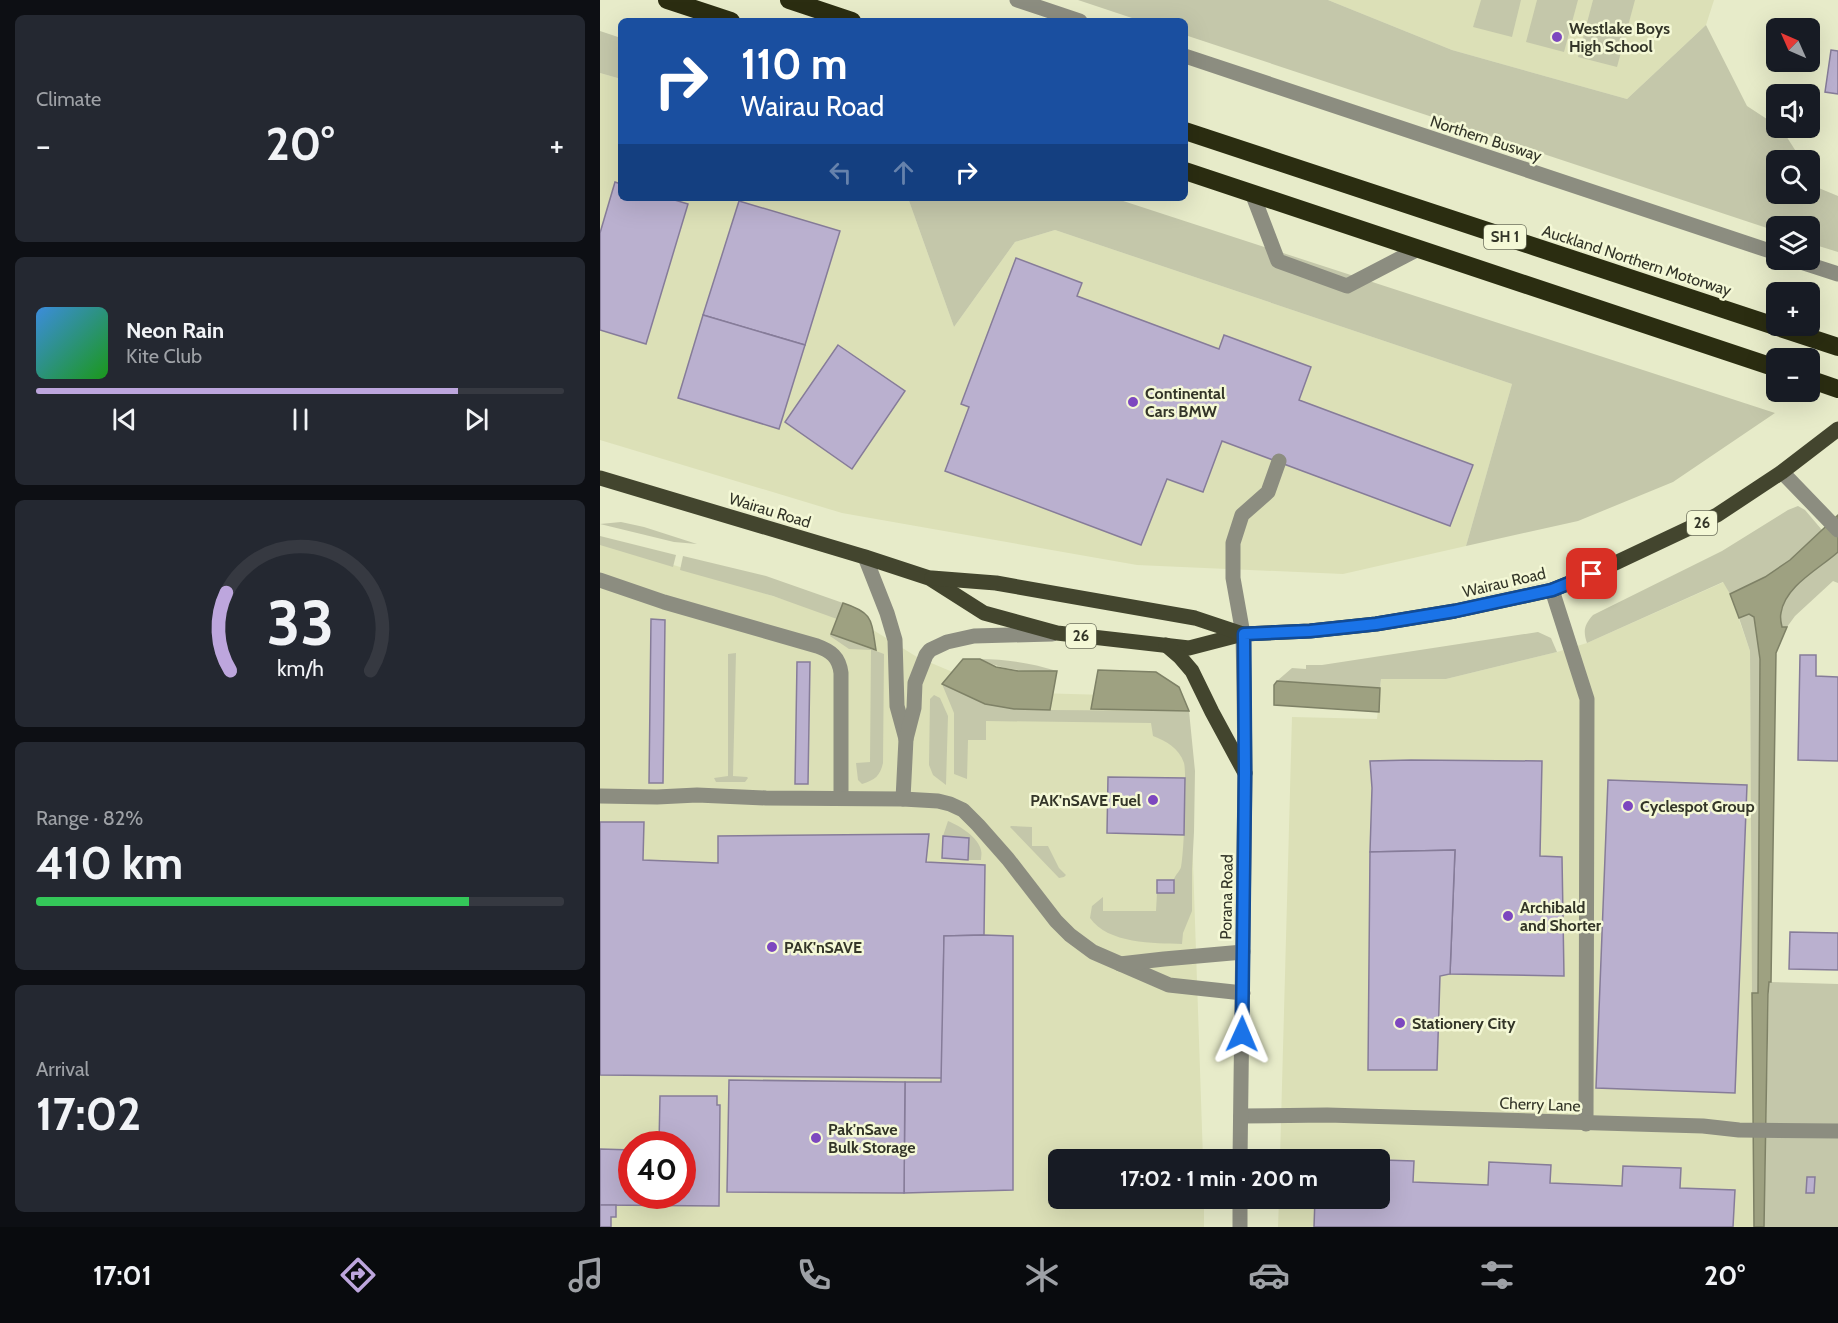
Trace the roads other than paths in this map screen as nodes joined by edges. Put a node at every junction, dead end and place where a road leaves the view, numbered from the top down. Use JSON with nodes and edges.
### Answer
{"nodes":[{"id":1,"x":667,"y":0,"type":"edge"},
{"id":2,"x":789,"y":0,"type":"edge"},
{"id":3,"x":1017,"y":0,"type":"edge"},
{"id":4,"x":722,"y":18,"type":"edge"},
{"id":5,"x":843,"y":18,"type":"edge"},
{"id":6,"x":1071,"y":18,"type":"edge"},
{"id":7,"x":1188,"y":57,"type":"edge"},
{"id":8,"x":1188,"y":132,"type":"edge"},
{"id":9,"x":1188,"y":172,"type":"edge"},
{"id":10,"x":1252,"y":194,"type":"junction"},
{"id":11,"x":1418,"y":249,"type":"junction"},
{"id":12,"x":1766,"y":250,"type":"edge"},
{"id":13,"x":1820,"y":268,"type":"edge"},
{"id":14,"x":1838,"y":274,"type":"edge"},
{"id":15,"x":1831,"y":345,"type":"edge"},
{"id":16,"x":1766,"y":365,"type":"edge"},
{"id":17,"x":1820,"y":383,"type":"edge"},
{"id":18,"x":1838,"y":389,"type":"edge"},
{"id":19,"x":1838,"y":429,"type":"edge"},
{"id":20,"x":1279,"y":462,"type":"dead end"},
{"id":21,"x":1782,"y":472,"type":"junction"},
{"id":22,"x":600,"y":478,"type":"edge"},
{"id":23,"x":1838,"y":530,"type":"edge"},
{"id":24,"x":865,"y":557,"type":"junction"},
{"id":25,"x":929,"y":578,"type":"junction"},
{"id":26,"x":600,"y":580,"type":"edge"},
{"id":27,"x":1552,"y":590,"type":"junction"},
{"id":28,"x":1057,"y":633,"type":"junction"},
{"id":29,"x":1244,"y":634,"type":"junction"},
{"id":30,"x":1166,"y":645,"type":"junction"},
{"id":31,"x":906,"y":739,"type":"junction"},
{"id":32,"x":1245,"y":773,"type":"junction"},
{"id":33,"x":600,"y":796,"type":"edge"},
{"id":34,"x":841,"y":798,"type":"junction"},
{"id":35,"x":903,"y":799,"type":"junction"},
{"id":36,"x":1243,"y":952,"type":"junction"},
{"id":37,"x":1120,"y":964,"type":"junction"},
{"id":38,"x":1243,"y":993,"type":"junction"},
{"id":39,"x":1241,"y":1116,"type":"junction"},
{"id":40,"x":1586,"y":1124,"type":"junction"},
{"id":41,"x":1838,"y":1131,"type":"edge"},
{"id":42,"x":1240,"y":1149,"type":"edge"},
{"id":43,"x":1240,"y":1209,"type":"edge"},
{"id":44,"x":1240,"y":1227,"type":"edge"}],
"edges":[{"from":1,"to":4,"type":"highway"},
{"from":2,"to":5,"type":"highway"},
{"from":3,"to":6,"type":"street"},
{"from":7,"to":12,"type":"street","name":"Northern Busway"},
{"from":8,"to":15,"type":"highway","name":"Auckland Northern Motorway","number":"SH 1"},
{"from":9,"to":10,"type":"highway","number":"SH 1"},
{"from":10,"to":11,"type":"highway","number":"SH 1"},
{"from":10,"to":11,"type":"street"},
{"from":11,"to":16,"type":"highway","number":"SH 1"},
{"from":13,"to":14,"type":"street"},
{"from":17,"to":18,"type":"highway"},
{"from":19,"to":21,"type":"main road","name":"Wairau Road","number":"26"},
{"from":20,"to":29,"type":"street","name":"Porana Road"},
{"from":21,"to":23,"type":"street"},
{"from":21,"to":27,"type":"main road","name":"Wairau Road","number":"26"},
{"from":22,"to":24,"type":"main road","name":"Wairau Road","number":"26"},
{"from":24,"to":25,"type":"main road","name":"Wairau Road","number":"26"},
{"from":24,"to":31,"type":"street"},
{"from":25,"to":28,"type":"main road","name":"Wairau Road","number":"26"},
{"from":25,"to":29,"type":"main road","name":"Wairau Road","number":"26"},
{"from":26,"to":34,"type":"street"},
{"from":27,"to":29,"type":"main road","name":"Wairau Road","number":"26"},
{"from":27,"to":40,"type":"street"},
{"from":28,"to":30,"type":"main road","name":"Wairau Road","number":"26"},
{"from":28,"to":31,"type":"street"},
{"from":29,"to":30,"type":"main road","name":"Wairau Road","number":"26"},
{"from":29,"to":32,"type":"street","name":"Porana Road"},
{"from":30,"to":32,"type":"main road"},
{"from":31,"to":35,"type":"street"},
{"from":32,"to":36,"type":"street","name":"Porana Road"},
{"from":33,"to":34,"type":"street"},
{"from":34,"to":35,"type":"street"},
{"from":35,"to":37,"type":"street"},
{"from":36,"to":37,"type":"street"},
{"from":36,"to":38,"type":"street","name":"Porana Road"},
{"from":37,"to":38,"type":"street"},
{"from":38,"to":39,"type":"street","name":"Porana Road"},
{"from":39,"to":40,"type":"street","name":"Cherry Lane"},
{"from":39,"to":42,"type":"street","name":"Porana Road"},
{"from":40,"to":41,"type":"street","name":"Cherry Lane"},
{"from":43,"to":44,"type":"street"}]}
